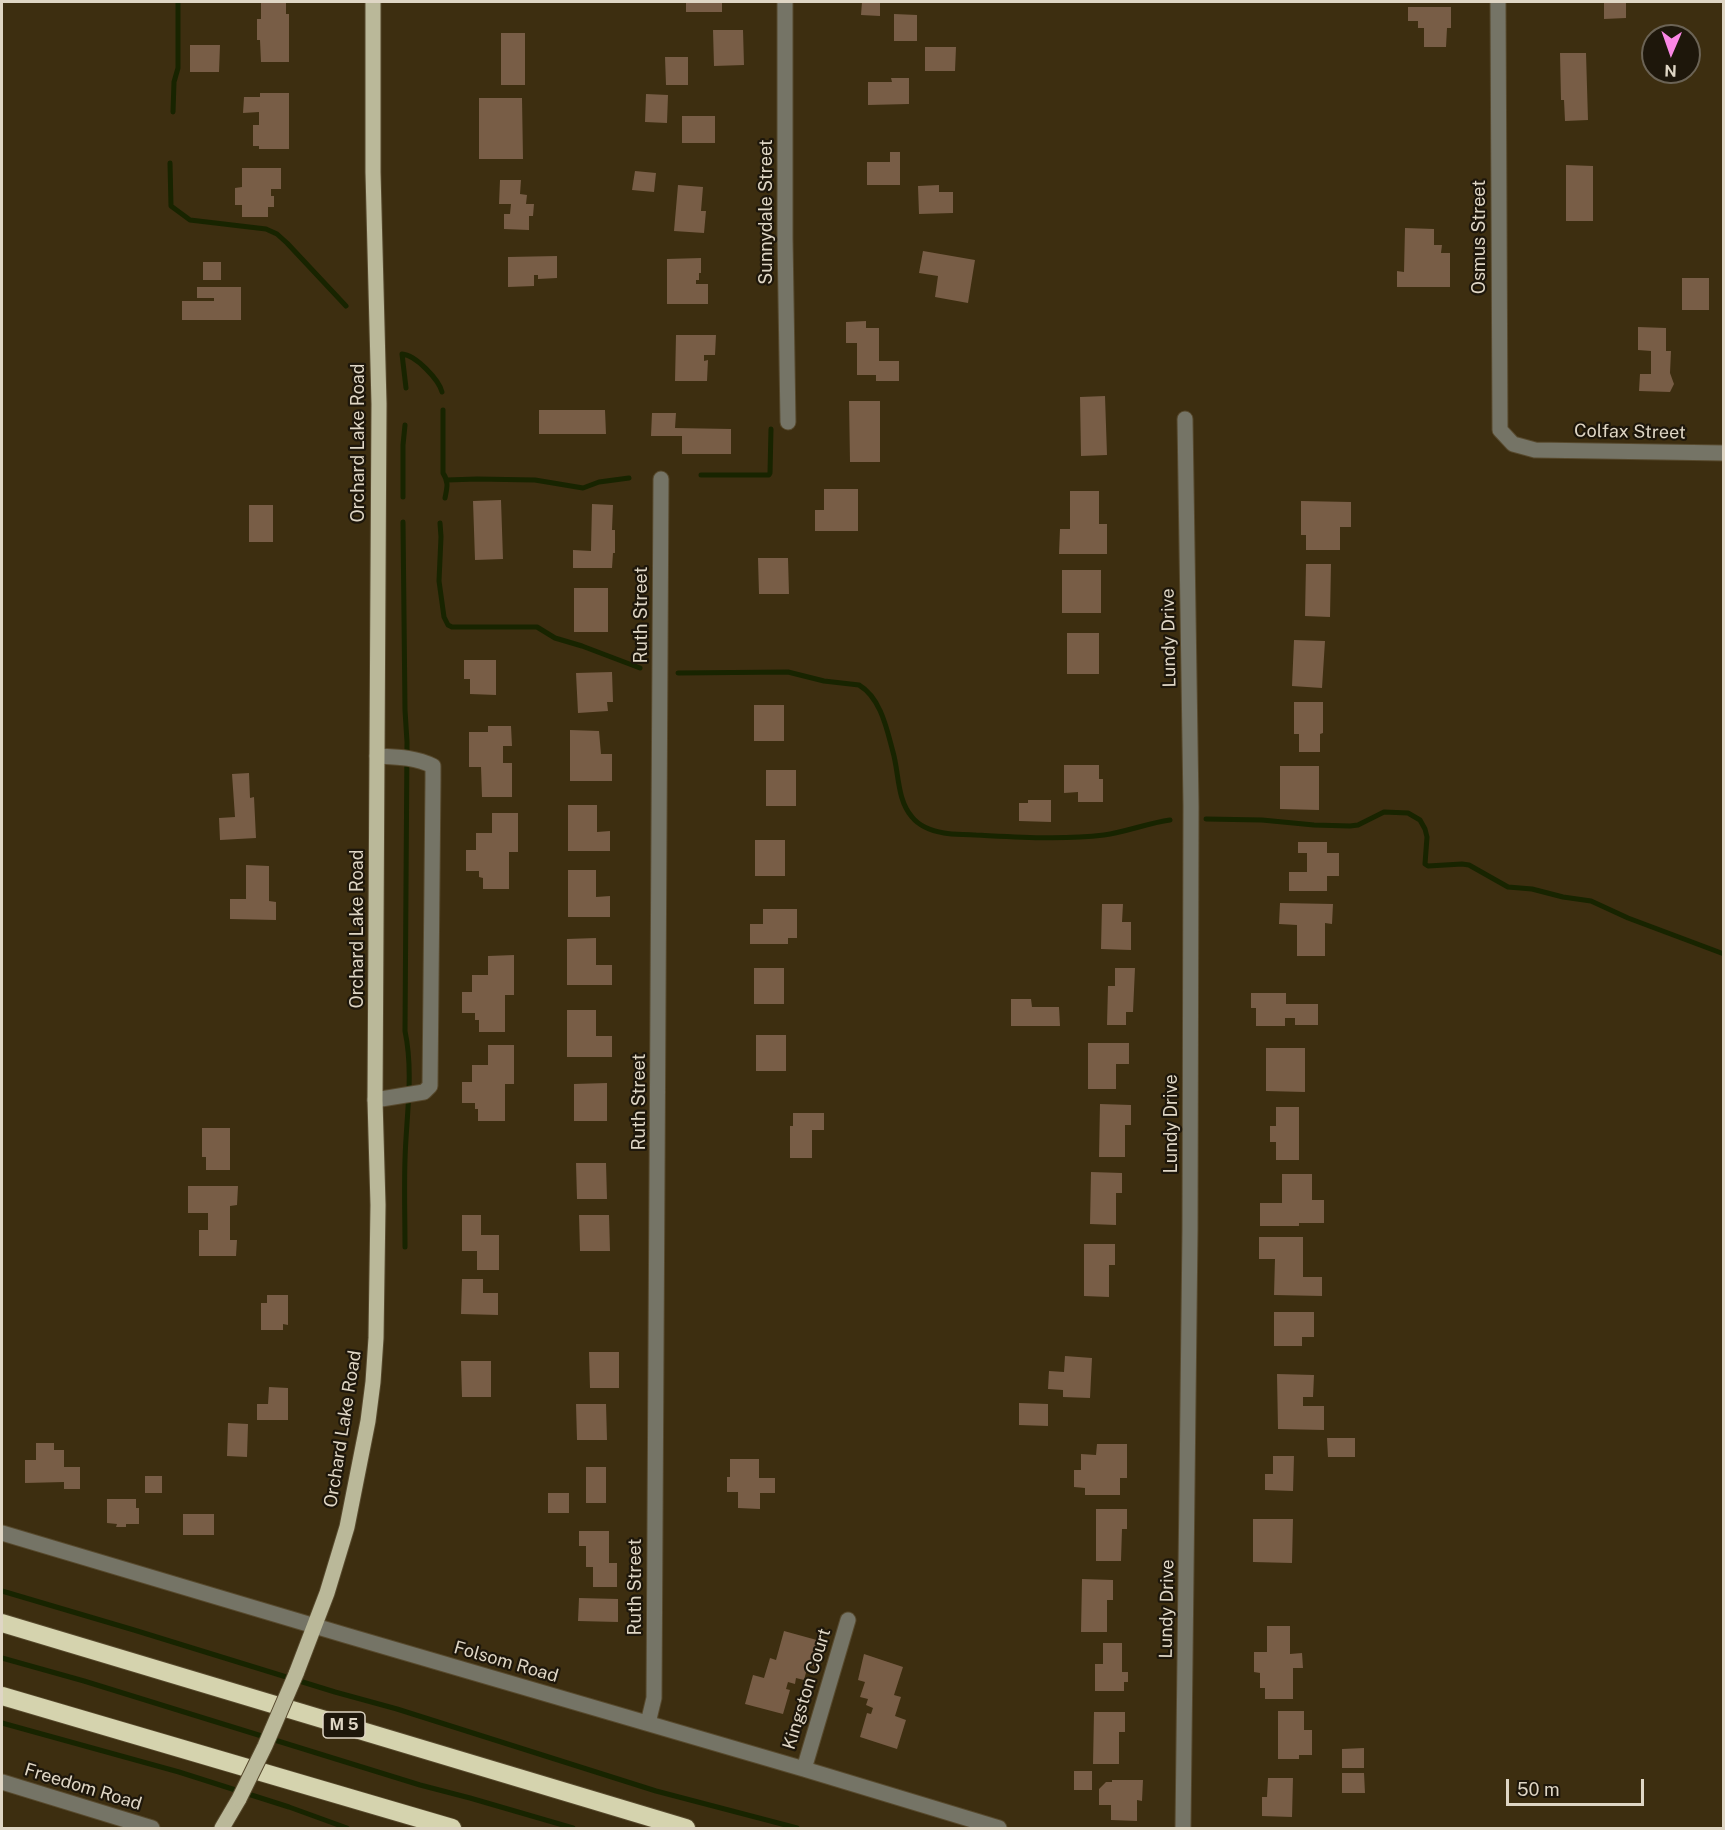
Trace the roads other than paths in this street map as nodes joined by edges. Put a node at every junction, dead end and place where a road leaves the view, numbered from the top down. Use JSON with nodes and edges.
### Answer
{"nodes":[{"id":1,"x":373,"y":2,"type":"edge"},
{"id":2,"x":785,"y":2,"type":"edge"},
{"id":3,"x":1498,"y":2,"type":"edge"},
{"id":4,"x":1185,"y":419,"type":"dead end"},
{"id":5,"x":788,"y":423,"type":"dead end"},
{"id":6,"x":1535,"y":450,"type":"joint"},
{"id":7,"x":1724,"y":453,"type":"edge"},
{"id":8,"x":661,"y":479,"type":"dead end"},
{"id":9,"x":377,"y":756,"type":"junction"},
{"id":10,"x":375,"y":1100,"type":"junction"},
{"id":11,"x":2,"y":1533,"type":"edge"},
{"id":12,"x":848,"y":1620,"type":"dead end"},
{"id":13,"x":2,"y":1623,"type":"edge"},
{"id":14,"x":315,"y":1625,"type":"junction"},
{"id":15,"x":2,"y":1696,"type":"edge"},
{"id":16,"x":648,"y":1723,"type":"junction"},
{"id":17,"x":804,"y":1769,"type":"junction"},
{"id":18,"x":2,"y":1782,"type":"edge"},
{"id":19,"x":152,"y":1828,"type":"edge"},
{"id":20,"x":222,"y":1828,"type":"edge"},
{"id":21,"x":452,"y":1828,"type":"edge"},
{"id":22,"x":686,"y":1828,"type":"edge"},
{"id":23,"x":999,"y":1828,"type":"edge"},
{"id":24,"x":1183,"y":1828,"type":"edge"}],
"edges":[{"from":1,"to":9,"type":"main road","name":"Orchard Lake Road"},
{"from":2,"to":5,"type":"street","name":"Sunnydale Street"},
{"from":3,"to":6,"type":"street","name":"Osmus Street"},
{"from":4,"to":24,"type":"street","name":"Lundy Drive"},
{"from":6,"to":7,"type":"street","name":"Colfax Street"},
{"from":8,"to":16,"type":"street","name":"Ruth Street"},
{"from":9,"to":10,"type":"main road","name":"Orchard Lake Road"},
{"from":9,"to":10,"type":"street"},
{"from":10,"to":14,"type":"main road","name":"Orchard Lake Road"},
{"from":11,"to":14,"type":"street","name":"Folsom Road"},
{"from":12,"to":17,"type":"street","name":"Kingston Court"},
{"from":13,"to":22,"type":"highway","number":"M 5"},
{"from":14,"to":16,"type":"street","name":"Folsom Road"},
{"from":14,"to":20,"type":"main road","name":"Orchard Lake Road","bridge":true},
{"from":15,"to":21,"type":"highway"},
{"from":16,"to":17,"type":"street","name":"Folsom Road"},
{"from":17,"to":23,"type":"street","name":"Folsom Road"},
{"from":18,"to":19,"type":"street","name":"Freedom Road"}]}
